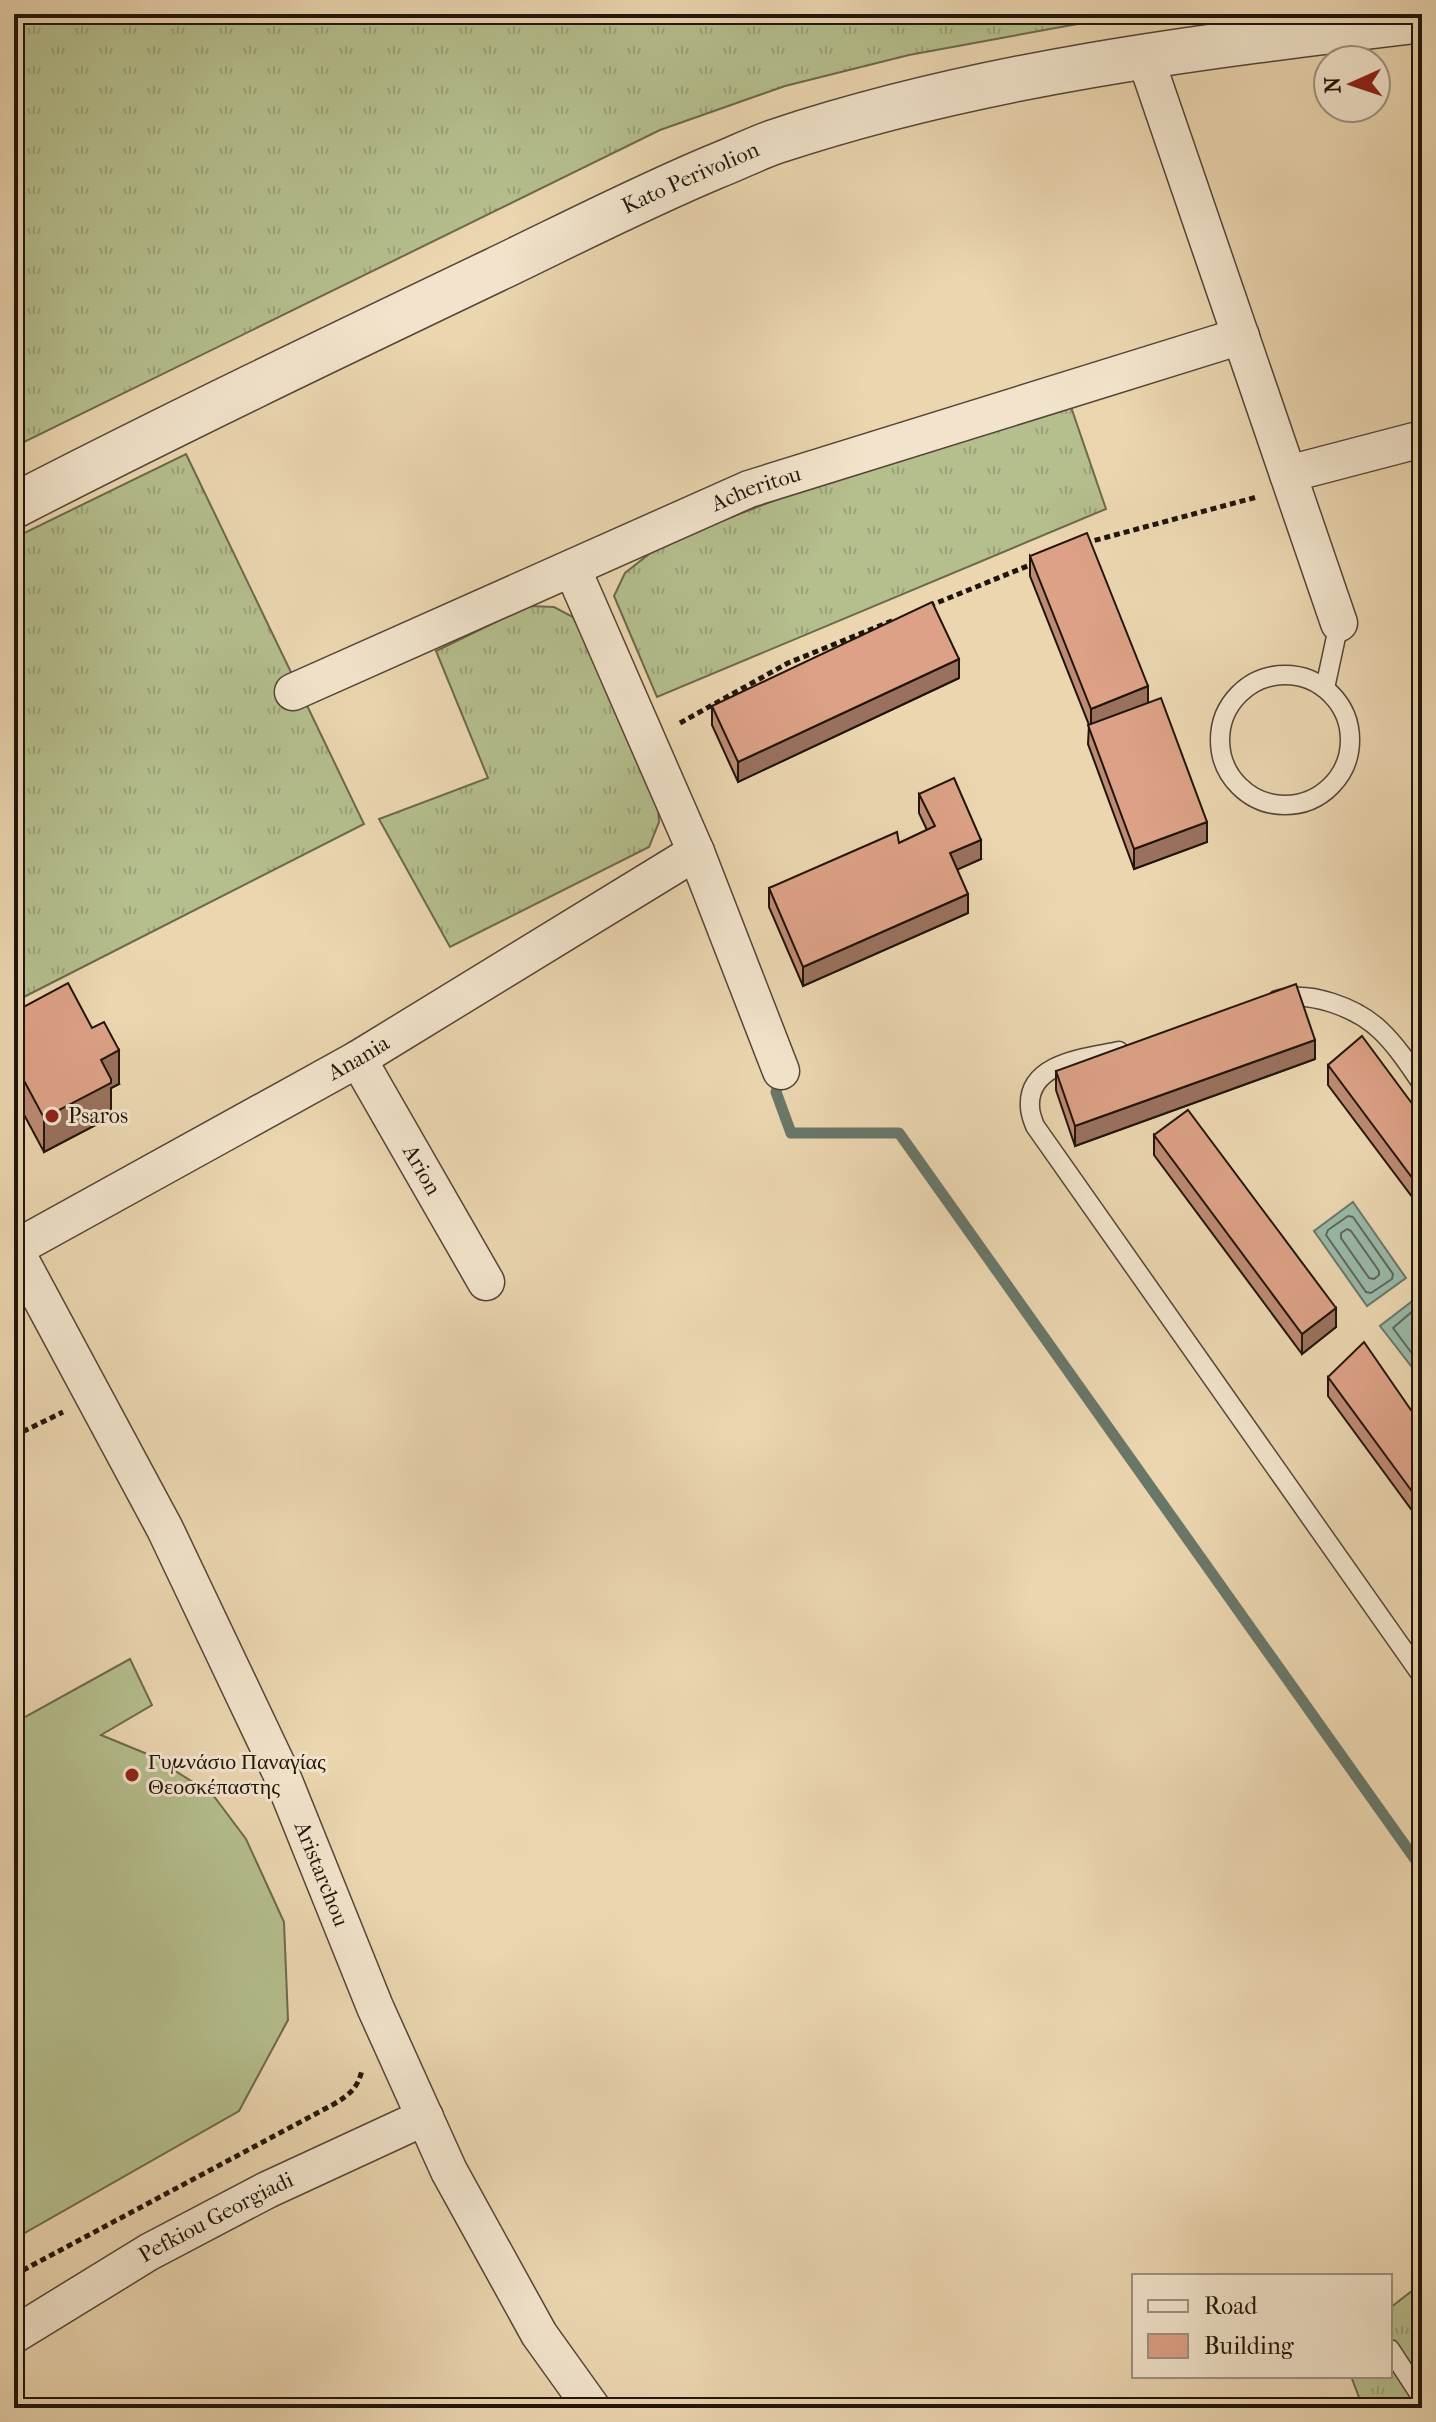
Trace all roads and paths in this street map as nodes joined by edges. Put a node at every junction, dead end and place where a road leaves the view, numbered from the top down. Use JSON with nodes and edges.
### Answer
{"nodes":[{"id":1,"x":1422,"y":20,"type":"edge"},
{"id":2,"x":1256,"y":27,"type":"edge"},
{"id":3,"x":1145,"y":57,"type":"junction"},
{"id":4,"x":1241,"y":336,"type":"junction"},
{"id":5,"x":1422,"y":439,"type":"edge"},
{"id":6,"x":1290,"y":480,"type":"junction"},
{"id":7,"x":14,"y":506,"type":"edge"},
{"id":8,"x":1075,"y":547,"type":"edge"},
{"id":9,"x":1047,"y":559,"type":"edge"},
{"id":10,"x":572,"y":568,"type":"junction"},
{"id":11,"x":918,"y":611,"type":"edge"},
{"id":12,"x":903,"y":617,"type":"edge"},
{"id":13,"x":1339,"y":623,"type":"joint"},
{"id":14,"x":1325,"y":688,"type":"junction"},
{"id":15,"x":293,"y":692,"type":"dead end"},
{"id":16,"x":647,"y":740,"type":"junction"},
{"id":17,"x":696,"y":852,"type":"junction"},
{"id":18,"x":1258,"y":1007,"type":"edge"},
{"id":19,"x":1133,"y":1048,"type":"edge"},
{"id":20,"x":358,"y":1059,"type":"junction"},
{"id":21,"x":781,"y":1071,"type":"dead end"},
{"id":22,"x":1422,"y":1084,"type":"edge"},
{"id":23,"x":14,"y":1249,"type":"edge"},
{"id":24,"x":486,"y":1282,"type":"dead end"},
{"id":25,"x":94,"y":1397,"type":"junction"},
{"id":26,"x":14,"y":1436,"type":"edge"},
{"id":27,"x":1422,"y":1676,"type":"edge"},
{"id":28,"x":363,"y":2068,"type":"dead end"},
{"id":29,"x":425,"y":2117,"type":"junction"},
{"id":30,"x":14,"y":2275,"type":"edge"},
{"id":31,"x":14,"y":2335,"type":"edge"},
{"id":32,"x":1392,"y":2352,"type":"edge"},
{"id":33,"x":1422,"y":2398,"type":"edge"},
{"id":34,"x":592,"y":2408,"type":"edge"}],
"edges":[{"from":1,"to":2,"type":"street","name":"Kato Perivolion"},
{"from":2,"to":3,"type":"street","name":"Kato Perivolion"},
{"from":3,"to":4,"type":"street"},
{"from":3,"to":7,"type":"street","name":"Kato Perivolion"},
{"from":4,"to":6,"type":"street"},
{"from":4,"to":10,"type":"street","name":"Acheritou"},
{"from":5,"to":6,"type":"street"},
{"from":6,"to":8,"type":"path"},
{"from":6,"to":13,"type":"street"},
{"from":9,"to":11,"type":"path"},
{"from":10,"to":15,"type":"street","name":"Acheritou"},
{"from":10,"to":16,"type":"street"},
{"from":12,"to":16,"type":"path"},
{"from":13,"to":14,"type":"lane"},
{"from":14,"to":14,"type":"lane"},
{"from":16,"to":17,"type":"street"},
{"from":17,"to":20,"type":"street","name":"Anania"},
{"from":17,"to":21,"type":"street"},
{"from":18,"to":22,"type":"lane"},
{"from":19,"to":27,"type":"lane"},
{"from":20,"to":23,"type":"street","name":"Anania"},
{"from":20,"to":24,"type":"street","name":"Arion"},
{"from":23,"to":25,"type":"street","name":"Aristarchou"},
{"from":25,"to":26,"type":"path"},
{"from":25,"to":29,"type":"street","name":"Aristarchou"},
{"from":28,"to":30,"type":"path"},
{"from":29,"to":31,"type":"street","name":"Pefkiou Georgiadi"},
{"from":29,"to":34,"type":"street","name":"Aristarchou"},
{"from":32,"to":33,"type":"lane"}]}
